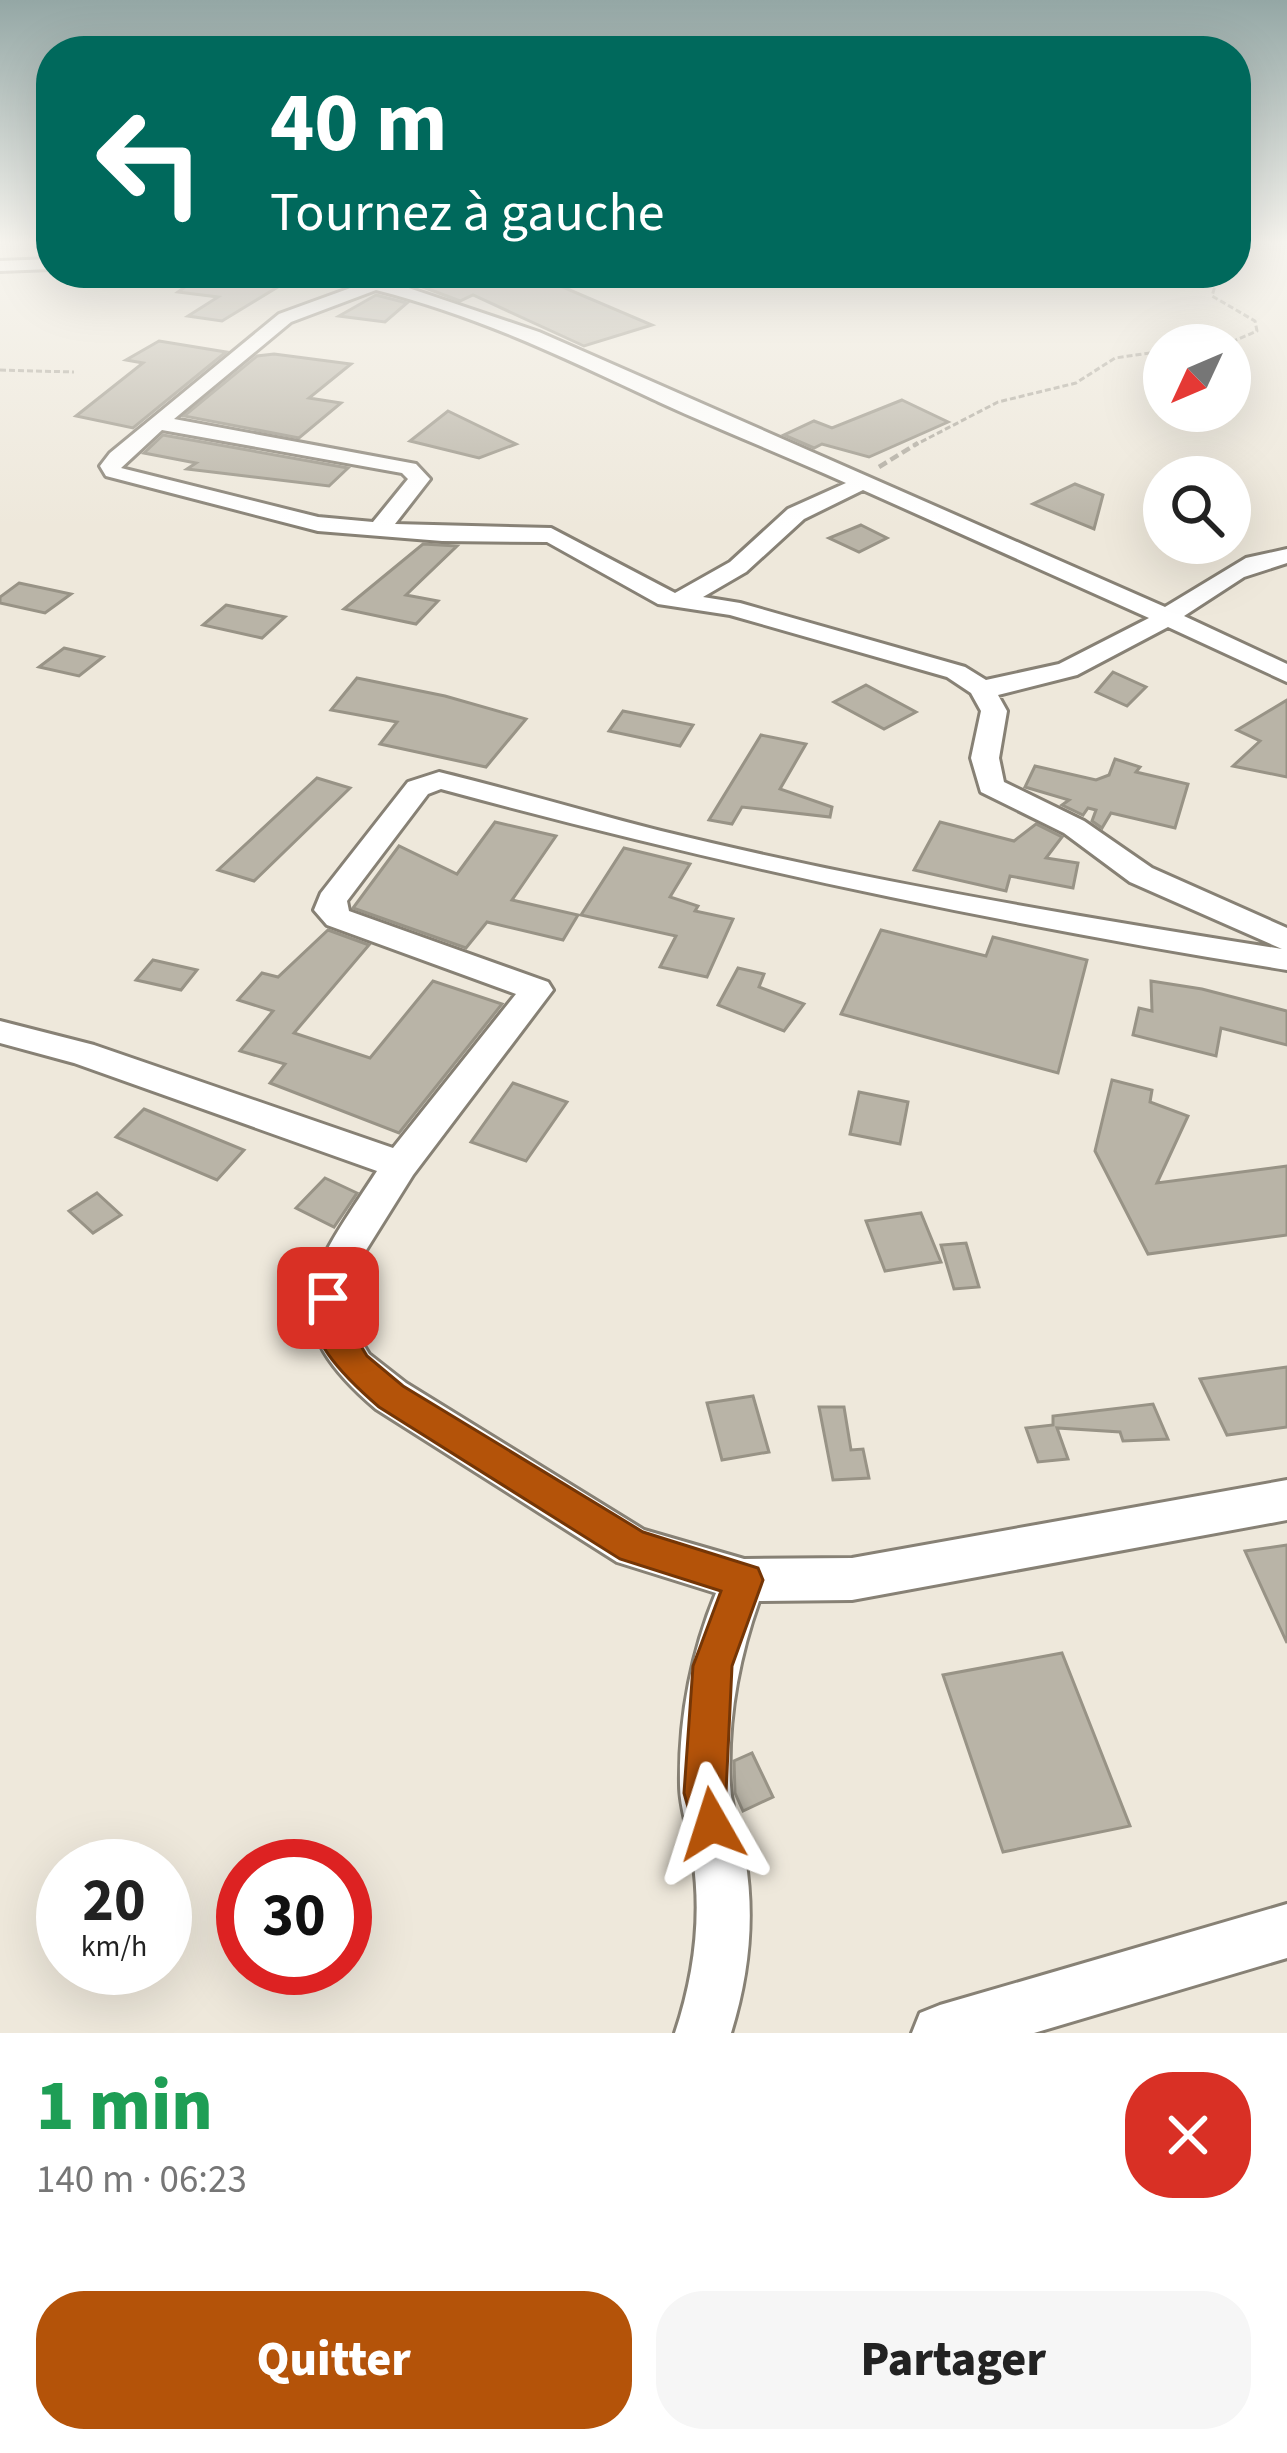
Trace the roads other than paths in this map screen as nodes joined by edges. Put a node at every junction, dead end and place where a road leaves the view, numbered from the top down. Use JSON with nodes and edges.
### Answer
{"nodes":[{"id":1,"x":262,"y":337,"type":"edge"},
{"id":2,"x":536,"y":337,"type":"edge"},
{"id":3,"x":157,"y":423,"type":"junction"},
{"id":4,"x":864,"y":482,"type":"junction"},
{"id":5,"x":378,"y":530,"type":"junction"},
{"id":6,"x":1287,"y":556,"type":"edge"},
{"id":7,"x":679,"y":601,"type":"junction"},
{"id":8,"x":1169,"y":617,"type":"junction"},
{"id":9,"x":1287,"y":674,"type":"edge"},
{"id":10,"x":981,"y":688,"type":"junction"},
{"id":11,"x":1287,"y":940,"type":"edge"},
{"id":12,"x":1287,"y":960,"type":"edge"},
{"id":13,"x":0,"y":1032,"type":"edge"},
{"id":14,"x":400,"y":1165,"type":"junction"},
{"id":15,"x":1287,"y":1500,"type":"edge"},
{"id":16,"x":744,"y":1580,"type":"junction"},
{"id":17,"x":1287,"y":1931,"type":"edge"},
{"id":18,"x":703,"y":2033,"type":"edge"},
{"id":19,"x":940,"y":2033,"type":"edge"}],
"edges":[{"from":1,"to":3,"type":"street"},
{"from":2,"to":4,"type":"street"},
{"from":3,"to":5,"type":"street"},
{"from":3,"to":5,"type":"street"},
{"from":4,"to":7,"type":"street"},
{"from":4,"to":8,"type":"street"},
{"from":5,"to":7,"type":"street"},
{"from":6,"to":8,"type":"street"},
{"from":7,"to":10,"type":"street"},
{"from":8,"to":9,"type":"street"},
{"from":8,"to":10,"type":"street"},
{"from":10,"to":11,"type":"street"},
{"from":12,"to":14,"type":"street"},
{"from":13,"to":14,"type":"street"},
{"from":14,"to":16,"type":"street"},
{"from":15,"to":16,"type":"street"},
{"from":16,"to":18,"type":"street"},
{"from":17,"to":19,"type":"street"}]}
